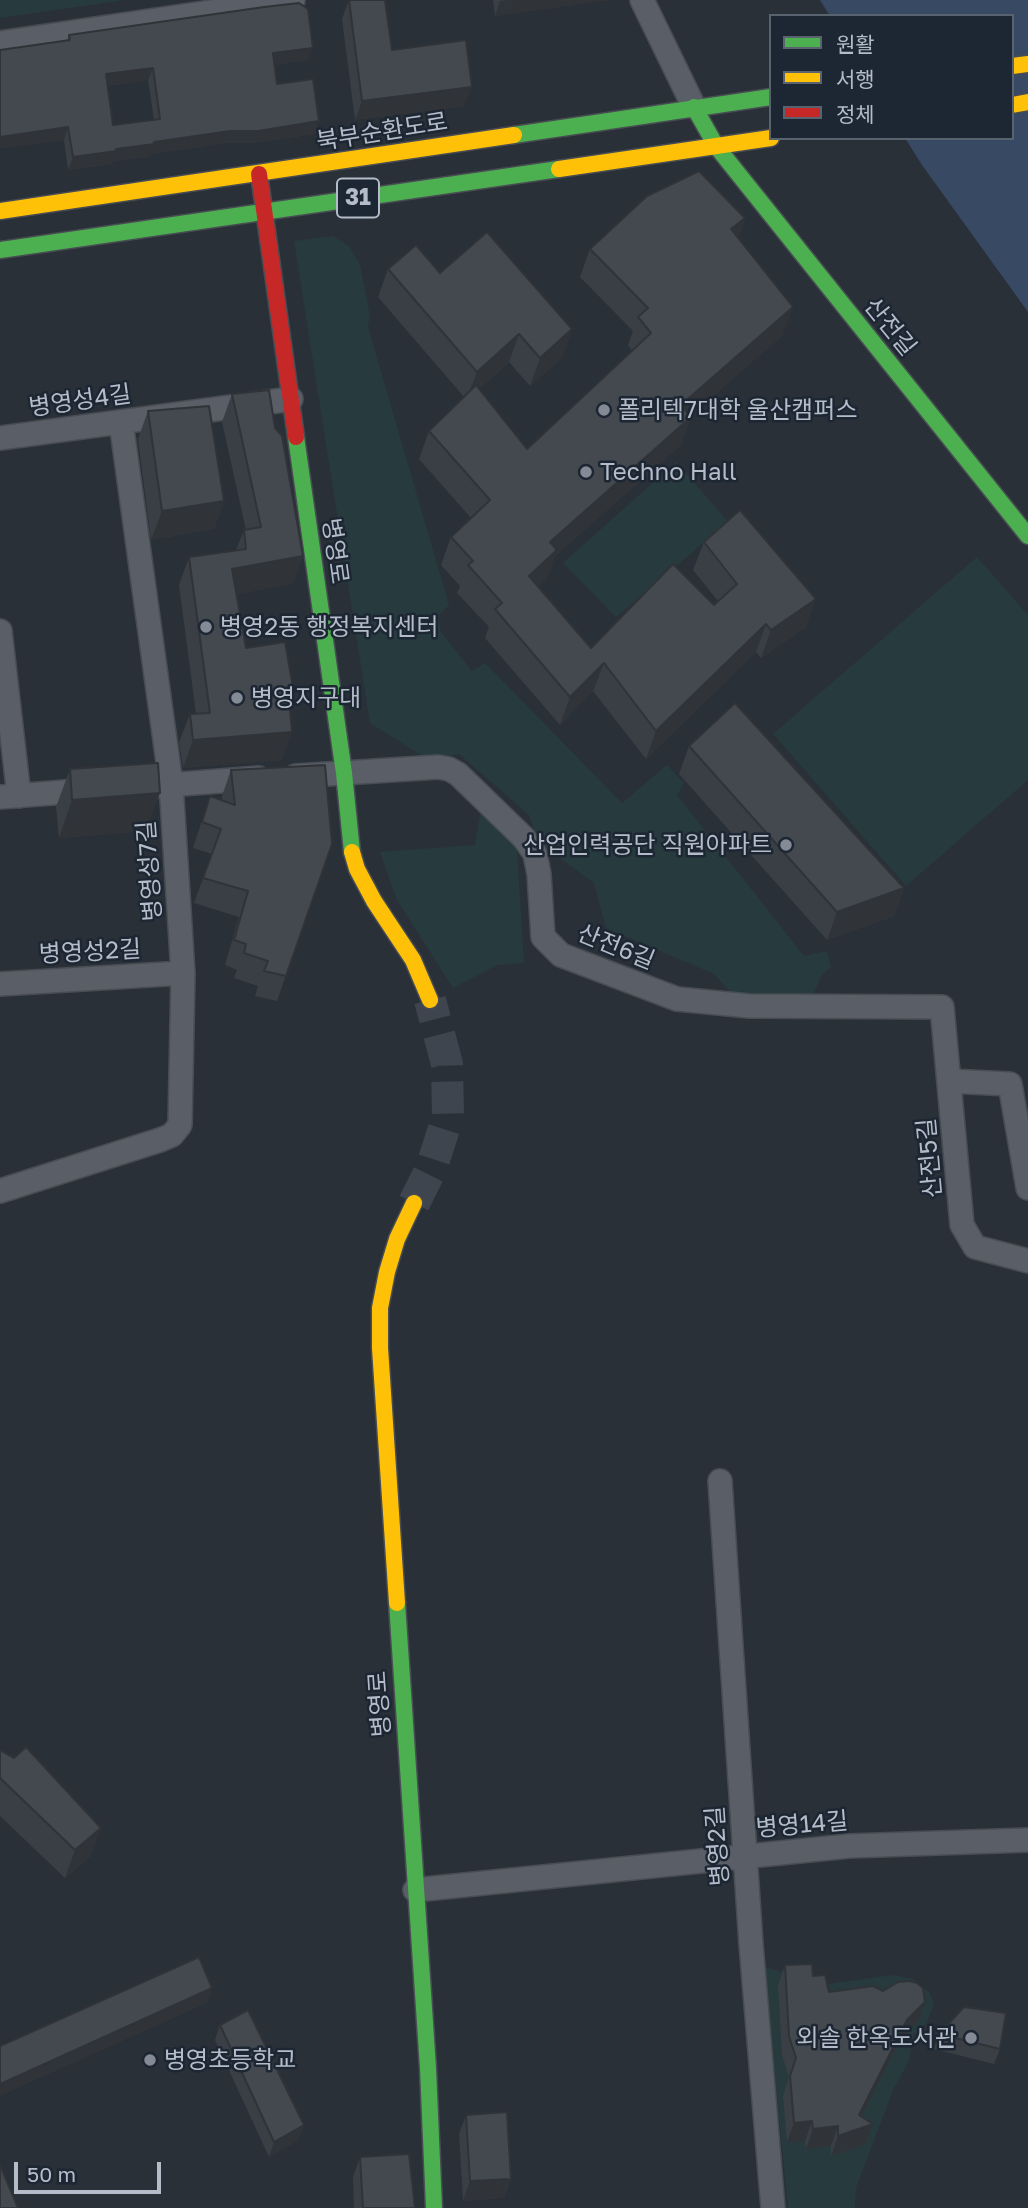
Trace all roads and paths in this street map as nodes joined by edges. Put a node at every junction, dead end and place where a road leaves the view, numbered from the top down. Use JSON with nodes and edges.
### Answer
{"nodes":[{"id":1,"x":293,"y":0,"type":"edge"},
{"id":2,"x":642,"y":0,"type":"edge"},
{"id":3,"x":0,"y":43,"type":"edge"},
{"id":4,"x":769,"y":97,"type":"edge"},
{"id":5,"x":694,"y":107,"type":"junction"},
{"id":6,"x":769,"y":138,"type":"edge"},
{"id":7,"x":716,"y":146,"type":"junction"},
{"id":8,"x":259,"y":174,"type":"junction"},
{"id":9,"x":0,"y":211,"type":"edge"},
{"id":10,"x":264,"y":212,"type":"junction"},
{"id":11,"x":0,"y":250,"type":"edge"},
{"id":12,"x":291,"y":399,"type":"junction"},
{"id":13,"x":121,"y":422,"type":"junction"},
{"id":14,"x":0,"y":438,"type":"edge"},
{"id":15,"x":1028,"y":536,"type":"edge"},
{"id":16,"x":0,"y":631,"type":"edge"},
{"id":17,"x":344,"y":773,"type":"junction"},
{"id":18,"x":171,"y":784,"type":"junction"},
{"id":19,"x":10,"y":797,"type":"edge"},
{"id":20,"x":183,"y":973,"type":"junction"},
{"id":21,"x":0,"y":984,"type":"edge"},
{"id":22,"x":430,"y":1000,"type":"tunnel mouth"},
{"id":23,"x":942,"y":1007,"type":"joint"},
{"id":24,"x":949,"y":1081,"type":"junction"},
{"id":25,"x":1024,"y":1141,"type":"edge"},
{"id":26,"x":1028,"y":1188,"type":"edge"},
{"id":27,"x":0,"y":1191,"type":"edge"},
{"id":28,"x":414,"y":1203,"type":"tunnel mouth"},
{"id":29,"x":1028,"y":1261,"type":"edge"},
{"id":30,"x":720,"y":1481,"type":"dead end"},
{"id":31,"x":1028,"y":1840,"type":"edge"},
{"id":32,"x":745,"y":1856,"type":"junction"},
{"id":33,"x":415,"y":1890,"type":"junction"},
{"id":34,"x":434,"y":2208,"type":"edge"},
{"id":35,"x":773,"y":2208,"type":"edge"}],
"edges":[{"from":1,"to":3,"type":"street"},
{"from":2,"to":5,"type":"street"},
{"from":4,"to":5,"type":"street","name":"북부순환도로","number":"31"},
{"from":5,"to":7,"type":"street","name":"산전길"},
{"from":5,"to":8,"type":"street","name":"북부순환도로","number":"31"},
{"from":6,"to":7,"type":"street","number":"31"},
{"from":7,"to":10,"type":"street","number":"31"},
{"from":7,"to":15,"type":"street","name":"산전길"},
{"from":8,"to":9,"type":"street","name":"북부순환도로","number":"31"},
{"from":8,"to":10,"type":"street","name":"병영로"},
{"from":10,"to":11,"type":"street","number":"31"},
{"from":10,"to":12,"type":"street","name":"병영로"},
{"from":12,"to":13,"type":"street","name":"병영성4길"},
{"from":12,"to":17,"type":"street","name":"병영로"},
{"from":13,"to":14,"type":"street","name":"병영성4길"},
{"from":13,"to":18,"type":"street","name":"병영성7길"},
{"from":16,"to":19,"type":"street"},
{"from":17,"to":18,"type":"street","name":"산전6길"},
{"from":17,"to":22,"type":"street","name":"병영로"},
{"from":17,"to":23,"type":"street","name":"산전6길"},
{"from":18,"to":19,"type":"street","name":"산전6길"},
{"from":18,"to":20,"type":"street","name":"병영성7길"},
{"from":20,"to":21,"type":"street","name":"병영성2길"},
{"from":20,"to":27,"type":"street","name":"병영성7길"},
{"from":23,"to":24,"type":"street","name":"산전5길"},
{"from":24,"to":25,"type":"street"},
{"from":24,"to":29,"type":"street","name":"산전5길"},
{"from":25,"to":26,"type":"street"},
{"from":28,"to":33,"type":"street","name":"병영로"},
{"from":30,"to":32,"type":"street","name":"병영2길"},
{"from":31,"to":32,"type":"street","name":"병영14길"},
{"from":32,"to":33,"type":"street","name":"병영14길"},
{"from":32,"to":35,"type":"street","name":"병영2길"},
{"from":33,"to":34,"type":"street","name":"병영로"}]}
